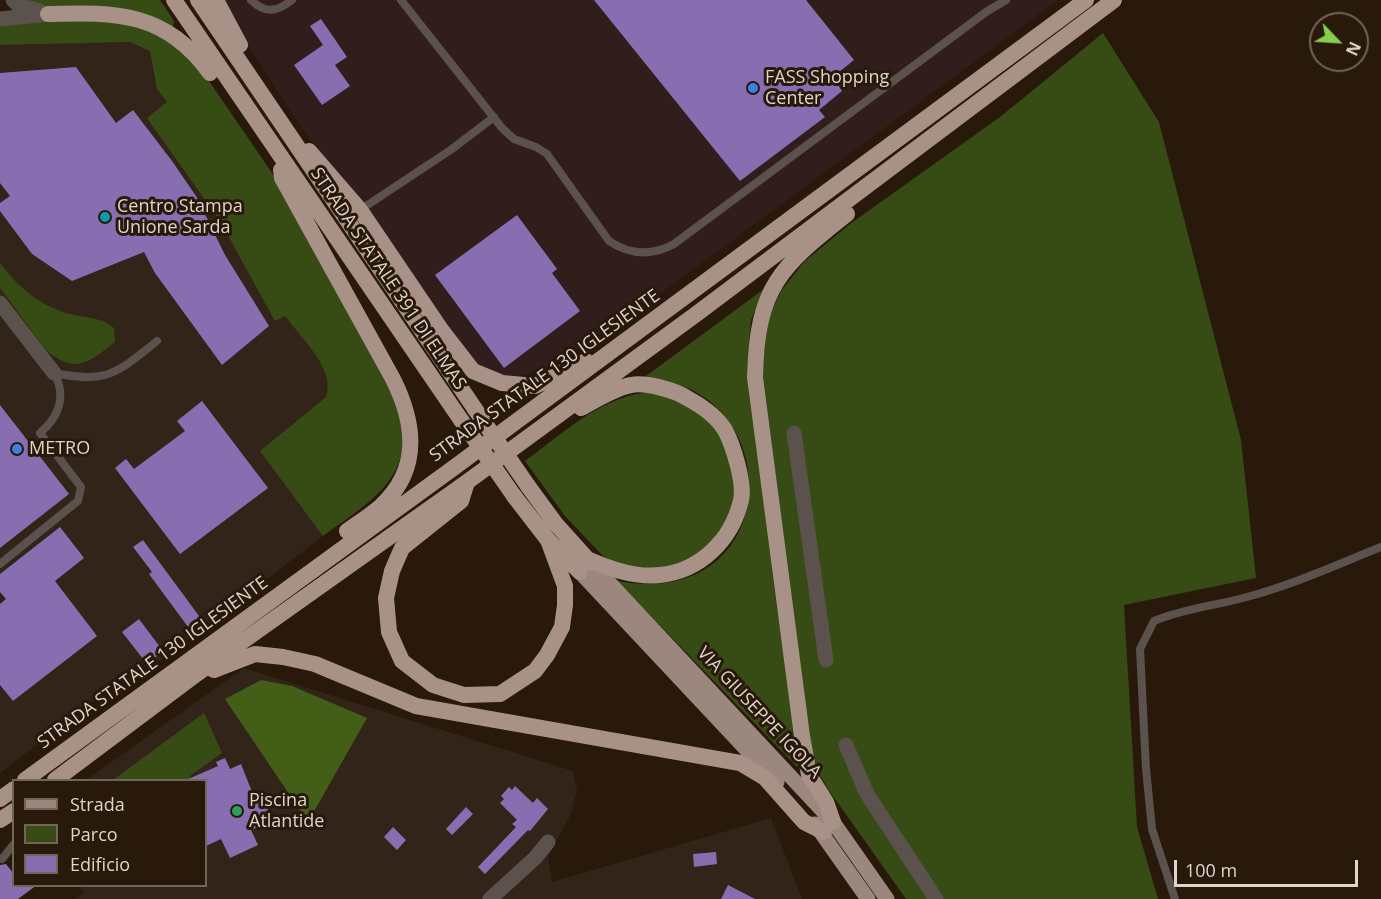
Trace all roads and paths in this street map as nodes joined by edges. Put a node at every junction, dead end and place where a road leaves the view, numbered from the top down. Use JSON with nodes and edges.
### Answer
{"nodes":[{"id":1,"x":13,"y":0,"type":"edge"},
{"id":2,"x":174,"y":0,"type":"edge"},
{"id":3,"x":198,"y":0,"type":"edge"},
{"id":4,"x":216,"y":0,"type":"edge"},
{"id":5,"x":251,"y":0,"type":"edge"},
{"id":6,"x":292,"y":0,"type":"edge"},
{"id":7,"x":401,"y":0,"type":"edge"},
{"id":8,"x":1006,"y":0,"type":"edge"},
{"id":9,"x":1086,"y":0,"type":"edge"},
{"id":10,"x":1114,"y":0,"type":"edge"},
{"id":11,"x":48,"y":14,"type":"junction"},
{"id":12,"x":0,"y":19,"type":"edge"},
{"id":13,"x":253,"y":81,"type":"junction"},
{"id":14,"x":234,"y":90,"type":"junction"},
{"id":15,"x":494,"y":117,"type":"junction"},
{"id":16,"x":296,"y":144,"type":"junction"},
{"id":17,"x":281,"y":157,"type":"junction"},
{"id":18,"x":882,"y":174,"type":"junction"},
{"id":19,"x":360,"y":210,"type":"junction"},
{"id":20,"x":0,"y":303,"type":"edge"},
{"id":21,"x":157,"y":341,"type":"dead end"},
{"id":22,"x":617,"y":347,"type":"junction"},
{"id":23,"x":54,"y":373,"type":"junction"},
{"id":24,"x":547,"y":423,"type":"junction"},
{"id":25,"x":794,"y":433,"type":"dead end"},
{"id":26,"x":467,"y":482,"type":"junction"},
{"id":27,"x":521,"y":491,"type":"junction"},
{"id":28,"x":548,"y":540,"type":"junction"},
{"id":29,"x":1381,"y":547,"type":"edge"},
{"id":30,"x":0,"y":564,"type":"edge"},
{"id":31,"x":585,"y":564,"type":"junction"},
{"id":32,"x":296,"y":581,"type":"junction"},
{"id":33,"x":826,"y":660,"type":"dead end"},
{"id":34,"x":191,"y":678,"type":"junction"},
{"id":35,"x":846,"y":745,"type":"dead end"},
{"id":36,"x":26,"y":779,"type":"edge"},
{"id":37,"x":56,"y":779,"type":"edge"},
{"id":38,"x":828,"y":827,"type":"junction"},
{"id":39,"x":548,"y":842,"type":"dead end"},
{"id":40,"x":12,"y":846,"type":"edge"},
{"id":41,"x":2,"y":859,"type":"dead end"},
{"id":42,"x":490,"y":899,"type":"edge"},
{"id":43,"x":868,"y":899,"type":"edge"},
{"id":44,"x":887,"y":899,"type":"edge"},
{"id":45,"x":936,"y":899,"type":"edge"},
{"id":46,"x":1175,"y":899,"type":"edge"}],
"edges":[{"from":1,"to":11,"type":"street"},
{"from":2,"to":14,"type":"highway","name":"STRADA STATALE 391 DI ELMAS"},
{"from":3,"to":13,"type":"highway","name":"STRADA STATALE 391 DI ELMAS"},
{"from":4,"to":13,"type":"highway"},
{"from":5,"to":6,"type":"lane"},
{"from":7,"to":15,"type":"lane"},
{"from":8,"to":15,"type":"lane"},
{"from":9,"to":22,"type":"highway","name":"STRADA STATALE 130 IGLESIENTE"},
{"from":10,"to":18,"type":"highway","name":"STRADA STATALE 130 IGLESIENTE"},
{"from":11,"to":12,"type":"street"},
{"from":11,"to":14,"type":"highway"},
{"from":13,"to":16,"type":"highway","name":"STRADA STATALE 391 DI ELMAS"},
{"from":14,"to":17,"type":"highway","name":"STRADA STATALE 391 DI ELMAS"},
{"from":15,"to":19,"type":"lane"},
{"from":16,"to":19,"type":"highway"},
{"from":16,"to":27,"type":"highway","name":"STRADA STATALE 391 DI ELMAS","bridge":true},
{"from":17,"to":27,"type":"highway","name":"STRADA STATALE 391 DI ELMAS","bridge":true},
{"from":17,"to":32,"type":"highway"},
{"from":18,"to":24,"type":"highway","name":"STRADA STATALE 130 IGLESIENTE"},
{"from":18,"to":38,"type":"highway"},
{"from":19,"to":22,"type":"highway"},
{"from":20,"to":23,"type":"street"},
{"from":21,"to":23,"type":"lane"},
{"from":22,"to":32,"type":"highway","name":"STRADA STATALE 130 IGLESIENTE"},
{"from":23,"to":30,"type":"lane"},
{"from":24,"to":26,"type":"highway","name":"STRADA STATALE 130 IGLESIENTE"},
{"from":24,"to":31,"type":"highway"},
{"from":25,"to":33,"type":"street"},
{"from":26,"to":28,"type":"highway"},
{"from":26,"to":34,"type":"highway","name":"STRADA STATALE 130 IGLESIENTE"},
{"from":27,"to":28,"type":"highway","name":"STRADA STATALE 391 DI ELMAS"},
{"from":27,"to":31,"type":"highway","name":"STRADA STATALE 391 DI ELMAS"},
{"from":28,"to":31,"type":"highway","name":"STRADA STATALE 391 DI ELMAS"},
{"from":29,"to":46,"type":"lane"},
{"from":31,"to":38,"type":"main road","name":"VIA GIUSEPPE IGOLA"},
{"from":32,"to":36,"type":"highway","name":"STRADA STATALE 130 IGLESIENTE"},
{"from":34,"to":37,"type":"highway","name":"STRADA STATALE 130 IGLESIENTE"},
{"from":34,"to":38,"type":"highway"},
{"from":35,"to":45,"type":"street"},
{"from":38,"to":43,"type":"main road","name":"VIA GIUSEPPE IGOLA"},
{"from":38,"to":44,"type":"main road","name":"VIA GIUSEPPE IGOLA"},
{"from":39,"to":42,"type":"street"},
{"from":40,"to":41,"type":"lane"}]}
